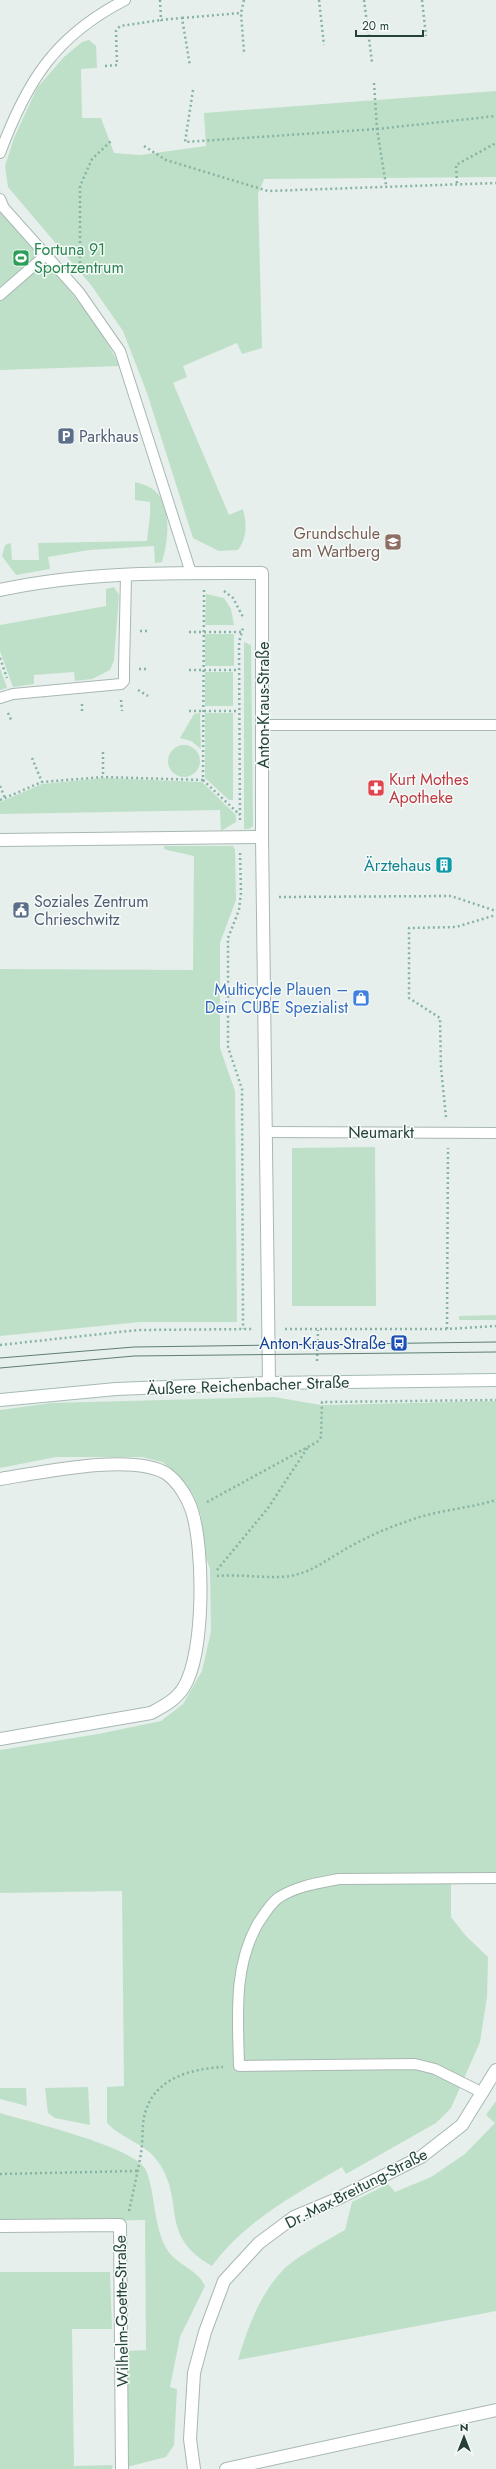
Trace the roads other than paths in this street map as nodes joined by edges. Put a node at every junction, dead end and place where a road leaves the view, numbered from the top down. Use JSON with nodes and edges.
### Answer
{"nodes":[{"id":1,"x":125,"y":0,"type":"edge"},
{"id":2,"x":0,"y":153,"type":"edge"},
{"id":3,"x":1,"y":204,"type":"edge"},
{"id":4,"x":46,"y":255,"type":"junction"},
{"id":5,"x":0,"y":295,"type":"edge"},
{"id":6,"x":191,"y":573,"type":"junction"},
{"id":7,"x":126,"y":576,"type":"junction"},
{"id":8,"x":0,"y":590,"type":"edge"},
{"id":9,"x":0,"y":698,"type":"edge"},
{"id":10,"x":264,"y":725,"type":"junction"},
{"id":11,"x":496,"y":725,"type":"edge"},
{"id":12,"x":262,"y":838,"type":"junction"},
{"id":13,"x":0,"y":840,"type":"edge"},
{"id":14,"x":266,"y":1132,"type":"junction"},
{"id":15,"x":496,"y":1133,"type":"edge"},
{"id":16,"x":496,"y":1380,"type":"edge"},
{"id":17,"x":269,"y":1383,"type":"junction"},
{"id":18,"x":0,"y":1400,"type":"edge"},
{"id":19,"x":0,"y":1479,"type":"edge"},
{"id":20,"x":0,"y":1739,"type":"edge"},
{"id":21,"x":496,"y":1878,"type":"edge"},
{"id":22,"x":496,"y":2070,"type":"edge"},
{"id":23,"x":483,"y":2093,"type":"junction"},
{"id":24,"x":0,"y":2226,"type":"edge"},
{"id":25,"x":496,"y":2410,"type":"edge"},
{"id":26,"x":122,"y":2469,"type":"edge"},
{"id":27,"x":194,"y":2469,"type":"edge"},
{"id":28,"x":226,"y":2469,"type":"edge"}],
"edges":[{"from":1,"to":2,"type":"lane"},
{"from":3,"to":4,"type":"lane"},
{"from":4,"to":5,"type":"lane"},
{"from":4,"to":6,"type":"lane"},
{"from":6,"to":7,"type":"street"},
{"from":6,"to":10,"type":"street","name":"Anton-Kraus-Straße"},
{"from":7,"to":8,"type":"street"},
{"from":7,"to":9,"type":"lane"},
{"from":10,"to":11,"type":"lane"},
{"from":10,"to":12,"type":"street","name":"Anton-Kraus-Straße"},
{"from":12,"to":13,"type":"street"},
{"from":12,"to":14,"type":"street","name":"Anton-Kraus-Straße"},
{"from":14,"to":15,"type":"lane","name":"Neumarkt"},
{"from":14,"to":17,"type":"street","name":"Anton-Kraus-Straße"},
{"from":16,"to":17,"type":"street","name":"Äußere Reichenbacher Straße"},
{"from":17,"to":18,"type":"street","name":"Äußere Reichenbacher Straße"},
{"from":19,"to":20,"type":"street"},
{"from":21,"to":23,"type":"lane"},
{"from":22,"to":23,"type":"street","name":"Dr.-Max-Breitung-Straße"},
{"from":23,"to":27,"type":"street","name":"Dr.-Max-Breitung-Straße"},
{"from":24,"to":26,"type":"street","name":"Wilhelm-Goette-Straße"},
{"from":25,"to":28,"type":"street"}]}
